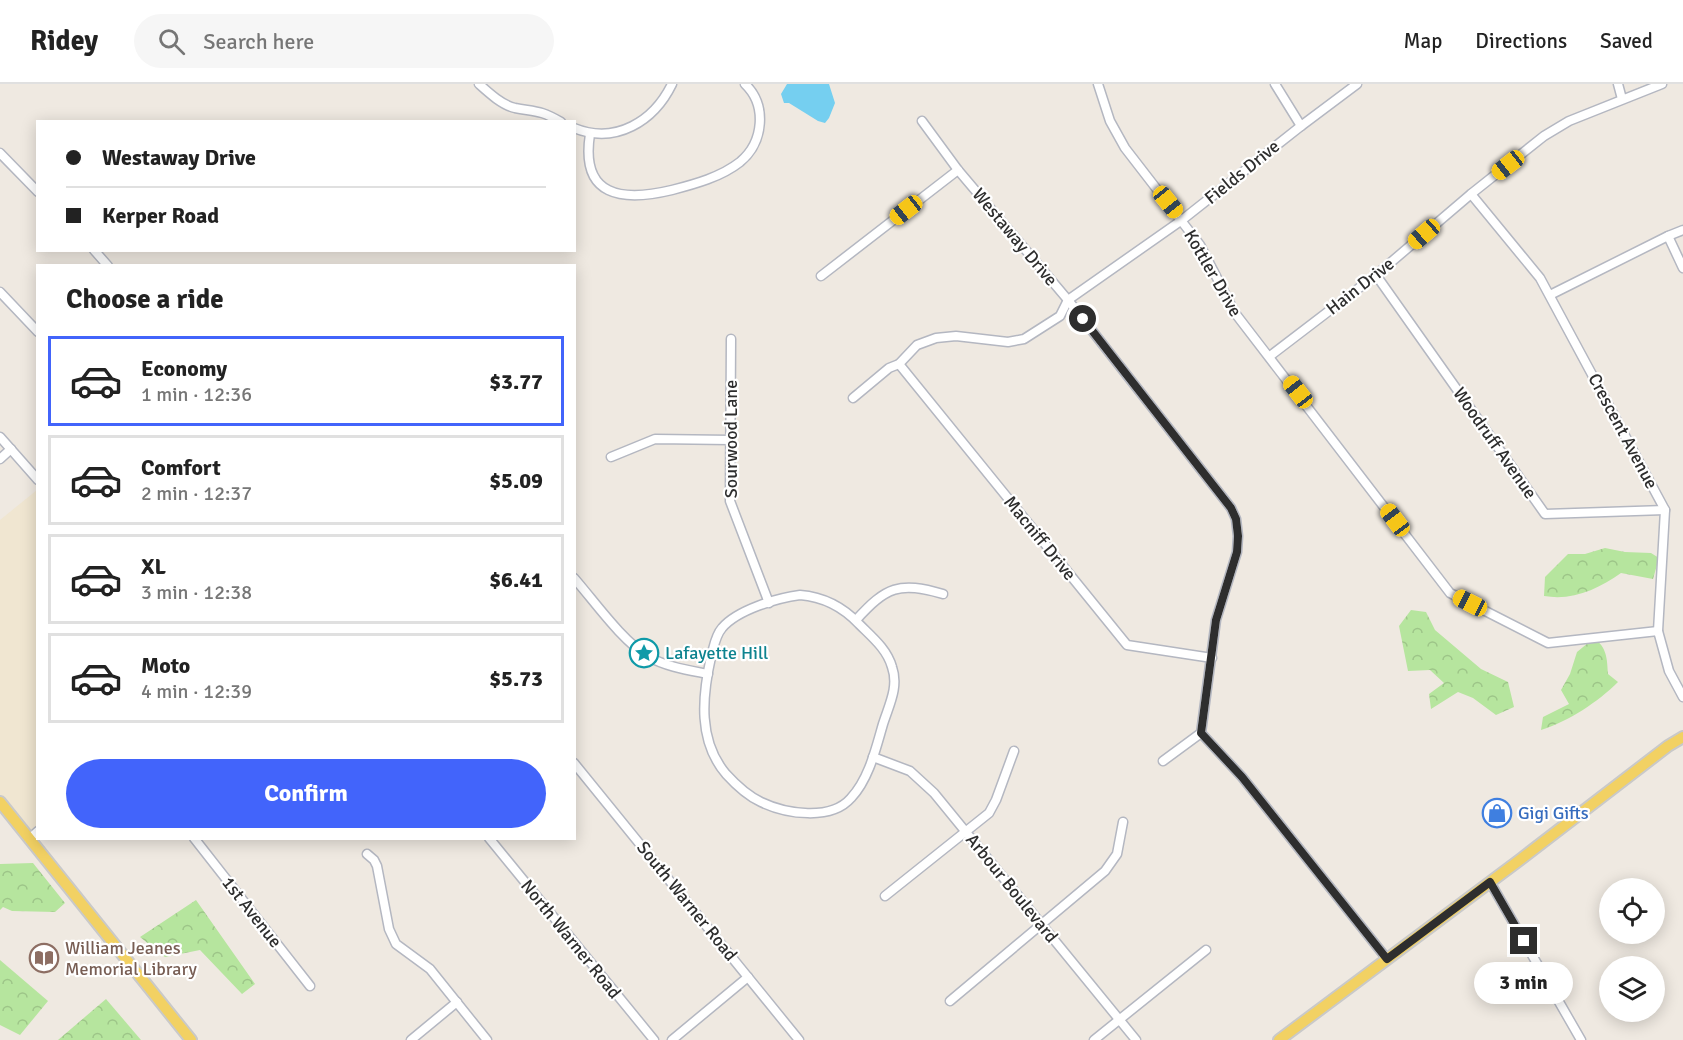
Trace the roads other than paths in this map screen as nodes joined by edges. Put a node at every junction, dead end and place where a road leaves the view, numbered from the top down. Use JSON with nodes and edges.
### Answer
{"nodes":[{"id":1,"x":479,"y":84,"type":"edge"},
{"id":2,"x":672,"y":84,"type":"edge"},
{"id":3,"x":745,"y":84,"type":"edge"},
{"id":4,"x":1098,"y":84,"type":"edge"},
{"id":5,"x":1275,"y":84,"type":"edge"},
{"id":6,"x":1356,"y":84,"type":"edge"},
{"id":7,"x":1618,"y":84,"type":"edge"},
{"id":8,"x":1662,"y":84,"type":"edge"},
{"id":9,"x":1622,"y":99,"type":"junction"},
{"id":10,"x":558,"y":120,"type":"edge"},
{"id":11,"x":922,"y":121,"type":"dead end"},
{"id":12,"x":1300,"y":126,"type":"junction"},
{"id":13,"x":576,"y":129,"type":"edge"},
{"id":14,"x":590,"y":134,"type":"junction"},
{"id":15,"x":0,"y":153,"type":"edge"},
{"id":16,"x":958,"y":170,"type":"junction"},
{"id":17,"x":36,"y":190,"type":"edge"},
{"id":18,"x":1471,"y":194,"type":"junction"},
{"id":19,"x":1182,"y":220,"type":"junction"},
{"id":20,"x":1683,"y":230,"type":"edge"},
{"id":21,"x":1668,"y":236,"type":"junction"},
{"id":22,"x":96,"y":252,"type":"edge"},
{"id":23,"x":106,"y":264,"type":"edge"},
{"id":24,"x":1683,"y":268,"type":"edge"},
{"id":25,"x":1376,"y":275,"type":"junction"},
{"id":26,"x":821,"y":276,"type":"dead end"},
{"id":27,"x":0,"y":292,"type":"edge"},
{"id":28,"x":1550,"y":295,"type":"junction"},
{"id":29,"x":1068,"y":300,"type":"junction"},
{"id":30,"x":36,"y":330,"type":"edge"},
{"id":31,"x":731,"y":339,"type":"dead end"},
{"id":32,"x":1270,"y":356,"type":"junction"},
{"id":33,"x":899,"y":364,"type":"junction"},
{"id":34,"x":853,"y":398,"type":"dead end"},
{"id":35,"x":0,"y":437,"type":"edge"},
{"id":36,"x":730,"y":440,"type":"junction"},
{"id":37,"x":11,"y":449,"type":"junction"},
{"id":38,"x":611,"y":457,"type":"dead end"},
{"id":39,"x":0,"y":459,"type":"edge"},
{"id":40,"x":36,"y":478,"type":"edge"},
{"id":41,"x":1665,"y":510,"type":"junction"},
{"id":42,"x":576,"y":580,"type":"edge"},
{"id":43,"x":944,"y":594,"type":"dead end"},
{"id":44,"x":769,"y":603,"type":"junction"},
{"id":45,"x":856,"y":620,"type":"junction"},
{"id":46,"x":1658,"y":631,"type":"junction"},
{"id":47,"x":1212,"y":658,"type":"junction"},
{"id":48,"x":708,"y":674,"type":"junction"},
{"id":49,"x":1683,"y":697,"type":"edge"},
{"id":50,"x":1201,"y":733,"type":"junction"},
{"id":51,"x":1683,"y":737,"type":"edge"},
{"id":52,"x":1014,"y":750,"type":"dead end"},
{"id":53,"x":873,"y":757,"type":"junction"},
{"id":54,"x":1163,"y":761,"type":"dead end"},
{"id":55,"x":576,"y":765,"type":"edge"},
{"id":56,"x":0,"y":802,"type":"edge"},
{"id":57,"x":1123,"y":822,"type":"dead end"},
{"id":58,"x":967,"y":831,"type":"junction"},
{"id":59,"x":33,"y":836,"type":"edge"},
{"id":60,"x":36,"y":840,"type":"edge"},
{"id":61,"x":196,"y":840,"type":"edge"},
{"id":62,"x":491,"y":840,"type":"edge"},
{"id":63,"x":367,"y":854,"type":"dead end"},
{"id":64,"x":1490,"y":882,"type":"junction"},
{"id":65,"x":885,"y":896,"type":"dead end"},
{"id":66,"x":1041,"y":924,"type":"junction"},
{"id":67,"x":1206,"y":950,"type":"dead end"},
{"id":68,"x":1387,"y":959,"type":"junction"},
{"id":69,"x":748,"y":977,"type":"junction"},
{"id":70,"x":310,"y":986,"type":"dead end"},
{"id":71,"x":950,"y":1001,"type":"dead end"},
{"id":72,"x":457,"y":1002,"type":"junction"},
{"id":73,"x":1119,"y":1020,"type":"junction"},
{"id":74,"x":190,"y":1040,"type":"edge"},
{"id":75,"x":411,"y":1040,"type":"edge"},
{"id":76,"x":487,"y":1040,"type":"edge"},
{"id":77,"x":654,"y":1040,"type":"edge"},
{"id":78,"x":672,"y":1040,"type":"edge"},
{"id":79,"x":799,"y":1040,"type":"edge"},
{"id":80,"x":1094,"y":1040,"type":"edge"},
{"id":81,"x":1136,"y":1040,"type":"edge"},
{"id":82,"x":1279,"y":1040,"type":"edge"},
{"id":83,"x":1581,"y":1040,"type":"edge"}],
"edges":[{"from":1,"to":10,"type":"street"},
{"from":2,"to":14,"type":"street"},
{"from":3,"to":14,"type":"street"},
{"from":4,"to":19,"type":"street","name":"Kottler Drive"},
{"from":5,"to":12,"type":"street"},
{"from":6,"to":12,"type":"street","name":"Fields Drive"},
{"from":7,"to":9,"type":"street"},
{"from":8,"to":9,"type":"street","name":"Hain Drive"},
{"from":9,"to":18,"type":"street","name":"Hain Drive"},
{"from":11,"to":16,"type":"street","name":"Westaway Drive"},
{"from":12,"to":19,"type":"street","name":"Fields Drive"},
{"from":13,"to":14,"type":"street"},
{"from":15,"to":17,"type":"street"},
{"from":16,"to":26,"type":"street"},
{"from":16,"to":29,"type":"street","name":"Westaway Drive"},
{"from":18,"to":25,"type":"street","name":"Hain Drive"},
{"from":18,"to":28,"type":"street","name":"Crescent Avenue"},
{"from":19,"to":29,"type":"street","name":"Fields Drive"},
{"from":19,"to":32,"type":"street","name":"Kottler Drive"},
{"from":20,"to":21,"type":"street"},
{"from":21,"to":24,"type":"street"},
{"from":21,"to":28,"type":"street"},
{"from":22,"to":23,"type":"street"},
{"from":25,"to":32,"type":"street","name":"Hain Drive"},
{"from":25,"to":41,"type":"street","name":"Woodruff Avenue"},
{"from":27,"to":30,"type":"street"},
{"from":28,"to":41,"type":"street","name":"Crescent Avenue"},
{"from":29,"to":33,"type":"street","name":"Fields Drive"},
{"from":29,"to":47,"type":"street","name":"Westaway Drive"},
{"from":31,"to":36,"type":"street","name":"Sourwood Lane"},
{"from":32,"to":46,"type":"street","name":"Kottler Drive"},
{"from":33,"to":34,"type":"street","name":"Fields Drive"},
{"from":33,"to":47,"type":"street","name":"Macniff Drive"},
{"from":35,"to":37,"type":"street"},
{"from":36,"to":38,"type":"street"},
{"from":36,"to":44,"type":"street","name":"Sourwood Lane"},
{"from":37,"to":39,"type":"street"},
{"from":37,"to":40,"type":"street"},
{"from":41,"to":46,"type":"street","name":"Crescent Avenue"},
{"from":42,"to":48,"type":"street"},
{"from":43,"to":45,"type":"street"},
{"from":44,"to":45,"type":"street"},
{"from":44,"to":48,"type":"street"},
{"from":45,"to":53,"type":"street"},
{"from":46,"to":49,"type":"street","name":"Crescent Avenue"},
{"from":47,"to":50,"type":"street","name":"Westaway Drive"},
{"from":48,"to":53,"type":"street"},
{"from":50,"to":54,"type":"street"},
{"from":50,"to":68,"type":"street"},
{"from":51,"to":64,"type":"main road"},
{"from":52,"to":58,"type":"street"},
{"from":53,"to":58,"type":"street","name":"Arbour Boulevard"},
{"from":55,"to":69,"type":"street","name":"South Warner Road"},
{"from":56,"to":59,"type":"main road"},
{"from":57,"to":66,"type":"street"},
{"from":58,"to":65,"type":"street"},
{"from":58,"to":66,"type":"street","name":"Arbour Boulevard"},
{"from":60,"to":74,"type":"main road"},
{"from":61,"to":70,"type":"street","name":"1st Avenue"},
{"from":62,"to":77,"type":"street","name":"North Warner Road"},
{"from":63,"to":72,"type":"street"},
{"from":64,"to":68,"type":"main road"},
{"from":64,"to":83,"type":"street"},
{"from":66,"to":71,"type":"street"},
{"from":66,"to":73,"type":"street","name":"Arbour Boulevard"},
{"from":67,"to":73,"type":"street"},
{"from":68,"to":82,"type":"main road"},
{"from":69,"to":78,"type":"street"},
{"from":69,"to":79,"type":"street","name":"South Warner Road"},
{"from":72,"to":75,"type":"street"},
{"from":72,"to":76,"type":"street"},
{"from":73,"to":80,"type":"street"},
{"from":73,"to":81,"type":"street","name":"Arbour Boulevard"}]}
